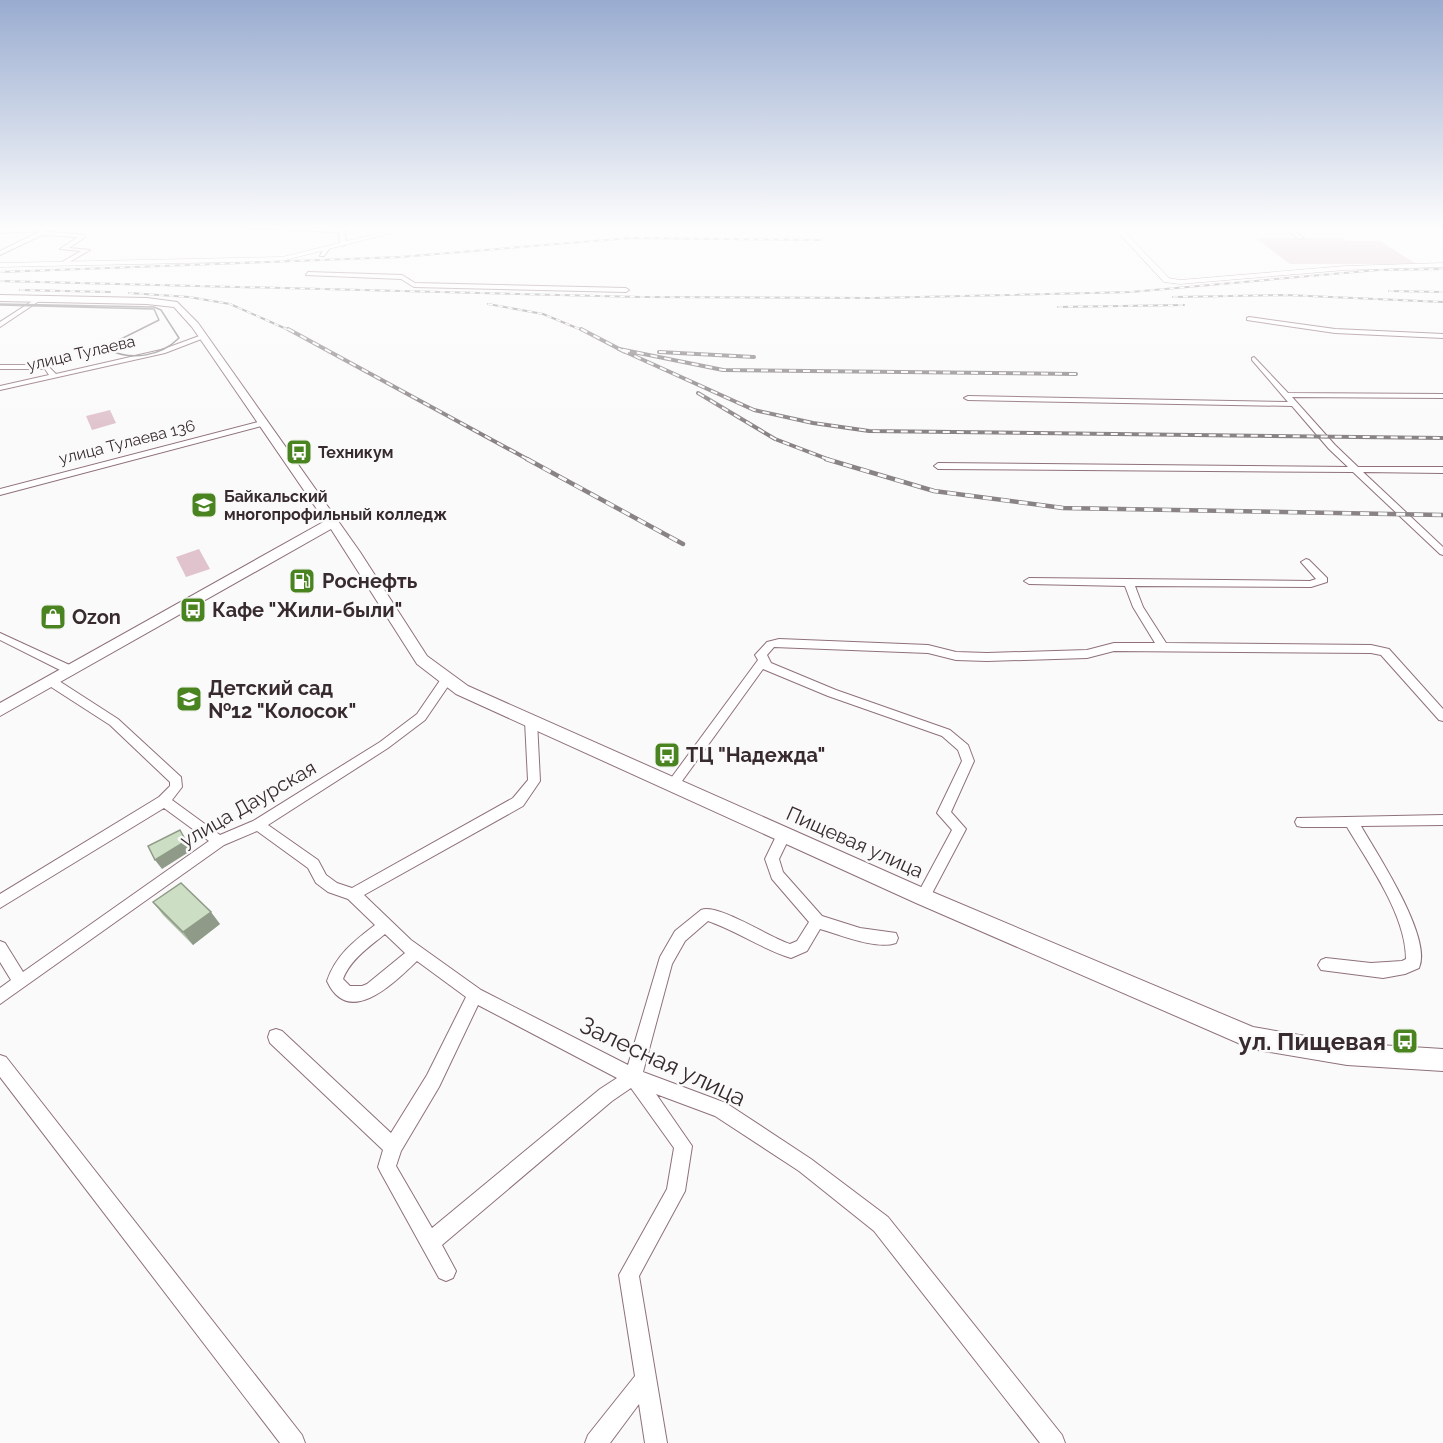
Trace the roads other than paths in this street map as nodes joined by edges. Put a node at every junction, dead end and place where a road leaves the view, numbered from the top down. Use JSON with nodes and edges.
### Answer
{"nodes":[{"id":1,"x":0,"y":298,"type":"edge"},
{"id":2,"x":39,"y":299,"type":"junction"},
{"id":3,"x":0,"y":307,"type":"edge"},
{"id":4,"x":25,"y":308,"type":"junction"},
{"id":5,"x":185,"y":312,"type":"junction"},
{"id":6,"x":1249,"y":320,"type":"dead end"},
{"id":7,"x":0,"y":325,"type":"edge"},
{"id":8,"x":1443,"y":336,"type":"edge"},
{"id":9,"x":202,"y":337,"type":"junction"},
{"id":10,"x":1254,"y":359,"type":"dead end"},
{"id":11,"x":0,"y":367,"type":"edge"},
{"id":12,"x":54,"y":376,"type":"junction"},
{"id":13,"x":0,"y":388,"type":"edge"},
{"id":14,"x":1286,"y":394,"type":"junction"},
{"id":15,"x":1443,"y":396,"type":"edge"},
{"id":16,"x":968,"y":398,"type":"dead end"},
{"id":17,"x":1294,"y":404,"type":"junction"},
{"id":18,"x":262,"y":423,"type":"junction"},
{"id":19,"x":938,"y":466,"type":"dead end"},
{"id":20,"x":1355,"y":469,"type":"junction"},
{"id":21,"x":1443,"y":470,"type":"edge"},
{"id":22,"x":0,"y":492,"type":"edge"},
{"id":23,"x":332,"y":523,"type":"junction"},
{"id":24,"x":1442,"y":550,"type":"edge"},
{"id":25,"x":1306,"y":562,"type":"dead end"},
{"id":26,"x":1029,"y":580,"type":"dead end"},
{"id":27,"x":1129,"y":583,"type":"junction"},
{"id":28,"x":0,"y":636,"type":"edge"},
{"id":29,"x":1163,"y":647,"type":"junction"},
{"id":30,"x":763,"y":661,"type":"junction"},
{"id":31,"x":72,"y":671,"type":"junction"},
{"id":32,"x":447,"y":680,"type":"junction"},
{"id":33,"x":52,"y":682,"type":"junction"},
{"id":34,"x":0,"y":710,"type":"edge"},
{"id":35,"x":1443,"y":717,"type":"edge"},
{"id":36,"x":531,"y":721,"type":"junction"},
{"id":37,"x":672,"y":784,"type":"junction"},
{"id":38,"x":164,"y":801,"type":"junction"},
{"id":39,"x":1443,"y":820,"type":"edge"},
{"id":40,"x":1351,"y":821,"type":"junction"},
{"id":41,"x":1302,"y":822,"type":"dead end"},
{"id":42,"x":258,"y":825,"type":"junction"},
{"id":43,"x":784,"y":834,"type":"junction"},
{"id":44,"x":219,"y":841,"type":"junction"},
{"id":45,"x":353,"y":894,"type":"junction"},
{"id":46,"x":923,"y":897,"type":"junction"},
{"id":47,"x":0,"y":901,"type":"edge"},
{"id":48,"x":817,"y":921,"type":"junction"},
{"id":49,"x":385,"y":925,"type":"junction"},
{"id":50,"x":891,"y":938,"type":"dead end"},
{"id":51,"x":0,"y":948,"type":"edge"},
{"id":52,"x":416,"y":952,"type":"junction"},
{"id":53,"x":1326,"y":965,"type":"dead end"},
{"id":54,"x":20,"y":981,"type":"junction"},
{"id":55,"x":475,"y":995,"type":"junction"},
{"id":56,"x":0,"y":997,"type":"edge"},
{"id":57,"x":276,"y":1037,"type":"dead end"},
{"id":58,"x":1443,"y":1060,"type":"edge"},
{"id":59,"x":0,"y":1063,"type":"edge"},
{"id":60,"x":633,"y":1077,"type":"junction"},
{"id":61,"x":393,"y":1147,"type":"junction"},
{"id":62,"x":430,"y":1244,"type":"junction"},
{"id":63,"x":446,"y":1271,"type":"dead end"},
{"id":64,"x":646,"y":1378,"type":"junction"},
{"id":65,"x":294,"y":1443,"type":"edge"},
{"id":66,"x":596,"y":1443,"type":"edge"},
{"id":67,"x":656,"y":1443,"type":"edge"},
{"id":68,"x":1054,"y":1443,"type":"edge"}],
"edges":[{"from":1,"to":2,"type":"main road"},
{"from":2,"to":4,"type":"street"},
{"from":2,"to":5,"type":"main road"},
{"from":3,"to":4,"type":"main road"},
{"from":4,"to":5,"type":"main road"},
{"from":4,"to":7,"type":"street"},
{"from":5,"to":9,"type":"main road"},
{"from":6,"to":8,"type":"street"},
{"from":9,"to":12,"type":"street","name":"улица Тулаева"},
{"from":9,"to":18,"type":"main road"},
{"from":10,"to":14,"type":"street"},
{"from":11,"to":12,"type":"street"},
{"from":12,"to":13,"type":"street","name":"улица Тулаева"},
{"from":14,"to":15,"type":"street"},
{"from":14,"to":17,"type":"street"},
{"from":16,"to":17,"type":"street"},
{"from":17,"to":20,"type":"street"},
{"from":18,"to":22,"type":"street","name":"улица Тулаева 136"},
{"from":18,"to":23,"type":"main road"},
{"from":19,"to":20,"type":"street"},
{"from":20,"to":21,"type":"street"},
{"from":20,"to":24,"type":"street"},
{"from":23,"to":31,"type":"main road"},
{"from":23,"to":32,"type":"main road","name":"Пищевая улица"},
{"from":25,"to":27,"type":"street"},
{"from":26,"to":27,"type":"street"},
{"from":27,"to":29,"type":"street"},
{"from":28,"to":31,"type":"street"},
{"from":29,"to":30,"type":"street"},
{"from":29,"to":35,"type":"street"},
{"from":30,"to":37,"type":"street"},
{"from":30,"to":46,"type":"street"},
{"from":31,"to":33,"type":"main road"},
{"from":32,"to":36,"type":"main road","name":"Пищевая улица"},
{"from":32,"to":42,"type":"street","name":"улица Даурская"},
{"from":33,"to":34,"type":"main road"},
{"from":33,"to":38,"type":"street"},
{"from":36,"to":37,"type":"main road","name":"Пищевая улица"},
{"from":36,"to":45,"type":"street"},
{"from":37,"to":43,"type":"main road","name":"Пищевая улица"},
{"from":38,"to":44,"type":"street"},
{"from":38,"to":47,"type":"street"},
{"from":39,"to":40,"type":"street"},
{"from":40,"to":41,"type":"street"},
{"from":40,"to":53,"type":"street"},
{"from":42,"to":44,"type":"street","name":"улица Даурская"},
{"from":42,"to":45,"type":"street","name":"Залесная улица"},
{"from":43,"to":46,"type":"main road","name":"Пищевая улица"},
{"from":43,"to":48,"type":"street"},
{"from":44,"to":54,"type":"street","name":"улица Даурская"},
{"from":45,"to":49,"type":"street","name":"Залесная улица"},
{"from":46,"to":58,"type":"main road","name":"Пищевая улица"},
{"from":48,"to":50,"type":"street"},
{"from":48,"to":60,"type":"street"},
{"from":49,"to":52,"type":"street","name":"Залесная улица"},
{"from":49,"to":52,"type":"street"},
{"from":51,"to":54,"type":"street"},
{"from":52,"to":55,"type":"street","name":"Залесная улица"},
{"from":54,"to":56,"type":"street","name":"улица Даурская"},
{"from":55,"to":60,"type":"street","name":"Залесная улица"},
{"from":55,"to":61,"type":"street"},
{"from":57,"to":61,"type":"street"},
{"from":59,"to":65,"type":"street"},
{"from":60,"to":62,"type":"street"},
{"from":60,"to":64,"type":"street"},
{"from":60,"to":68,"type":"street","name":"Залесная улица"},
{"from":61,"to":62,"type":"street"},
{"from":62,"to":63,"type":"street"},
{"from":64,"to":66,"type":"street"},
{"from":64,"to":67,"type":"street"}]}
